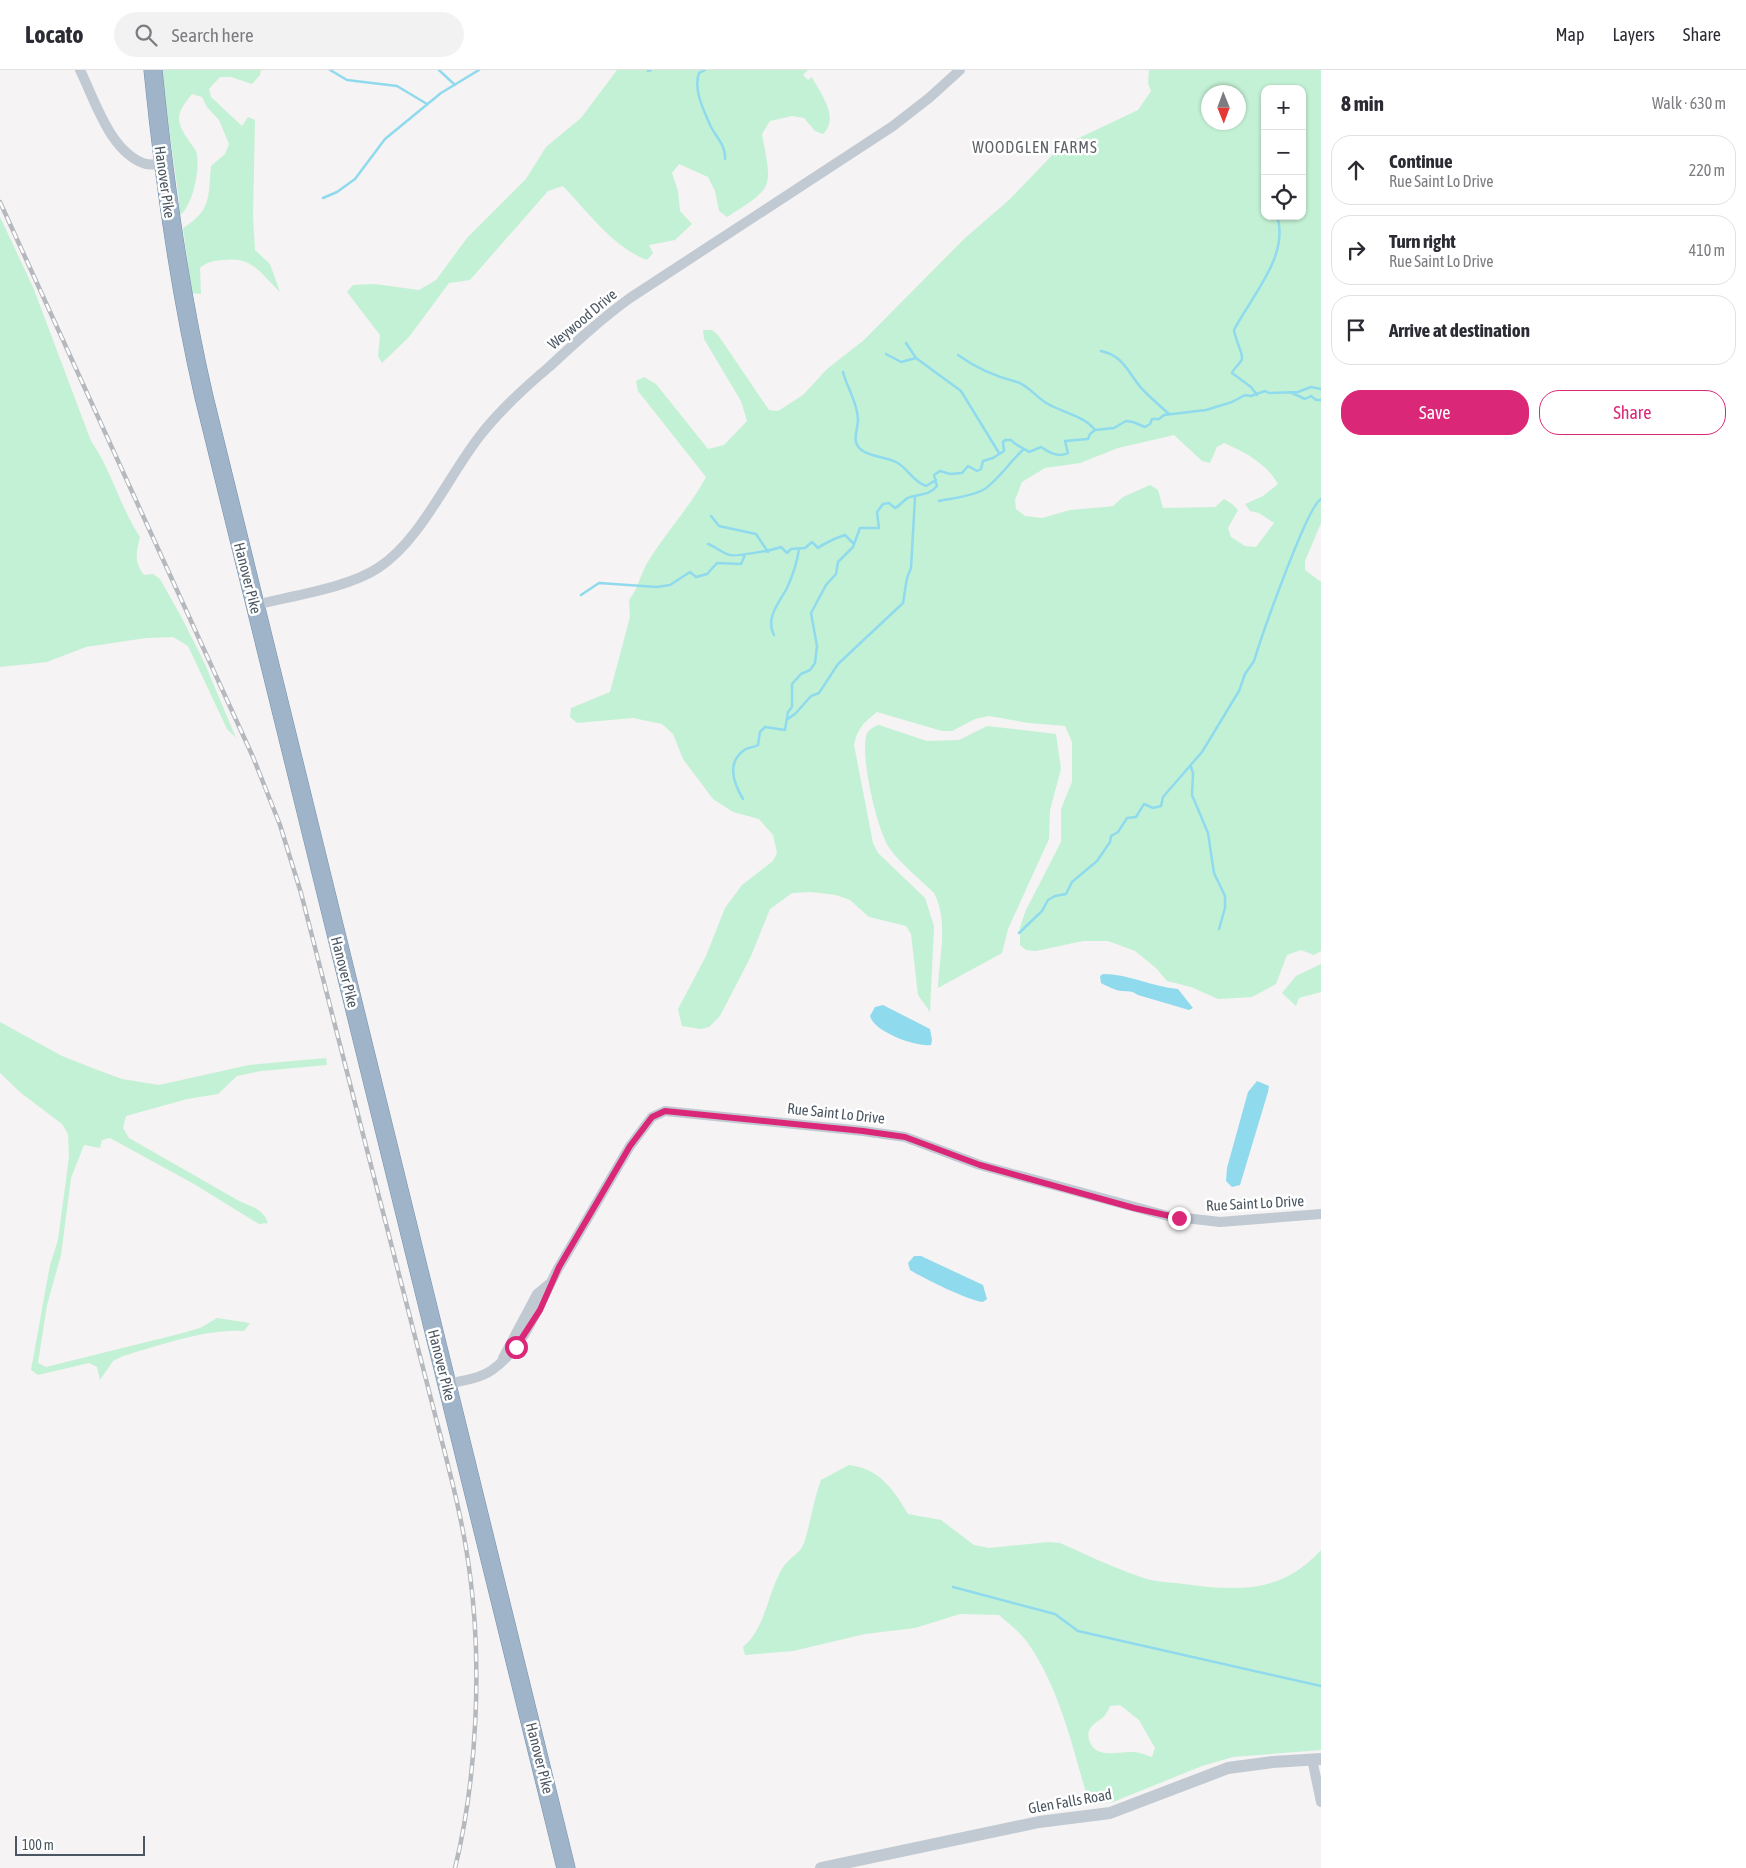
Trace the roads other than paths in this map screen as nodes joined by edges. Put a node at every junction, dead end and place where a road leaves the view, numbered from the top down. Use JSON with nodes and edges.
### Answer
{"nodes":[{"id":1,"x":80,"y":70,"type":"edge"},
{"id":2,"x":152,"y":70,"type":"edge"},
{"id":3,"x":960,"y":70,"type":"edge"},
{"id":4,"x":162,"y":164,"type":"junction"},
{"id":5,"x":255,"y":605,"type":"junction"},
{"id":6,"x":1321,"y":1214,"type":"edge"},
{"id":7,"x":447,"y":1384,"type":"junction"},
{"id":8,"x":1316,"y":1759,"type":"edge"},
{"id":9,"x":1321,"y":1802,"type":"edge"},
{"id":10,"x":566,"y":1868,"type":"edge"},
{"id":11,"x":821,"y":1868,"type":"edge"}],
"edges":[{"from":1,"to":4,"type":"street"},
{"from":2,"to":4,"type":"highway","name":"Hanover Pike"},
{"from":3,"to":5,"type":"street","name":"Weywood Drive"},
{"from":4,"to":5,"type":"highway","name":"Hanover Pike"},
{"from":5,"to":7,"type":"highway","name":"Hanover Pike"},
{"from":6,"to":7,"type":"street","name":"Rue Saint Lo Drive"},
{"from":7,"to":10,"type":"highway","name":"Hanover Pike"},
{"from":8,"to":9,"type":"street"},
{"from":8,"to":11,"type":"street","name":"Glen Falls Road"}]}
